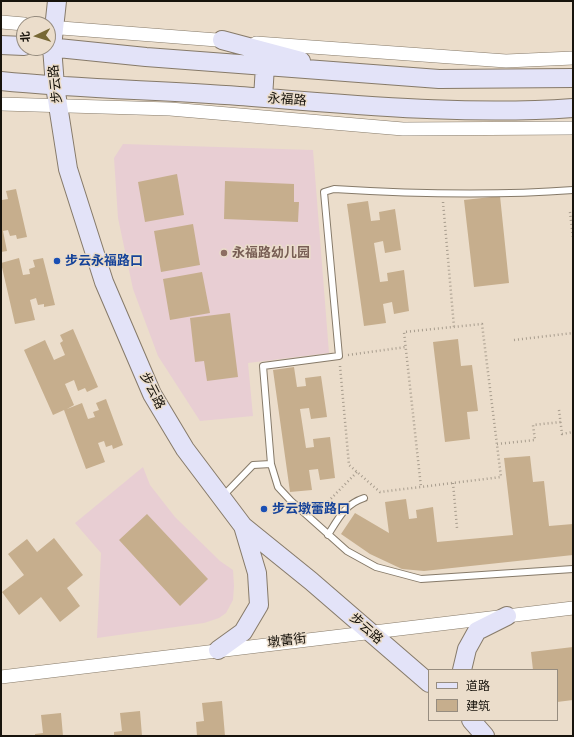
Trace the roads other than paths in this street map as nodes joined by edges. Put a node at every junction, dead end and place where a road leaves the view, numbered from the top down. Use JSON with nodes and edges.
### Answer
{"nodes":[{"id":1,"x":57,"y":1,"type":"edge"},
{"id":2,"x":54,"y":16,"type":"edge"},
{"id":3,"x":1,"y":22,"type":"edge"},
{"id":4,"x":16,"y":23,"type":"edge"},
{"id":5,"x":56,"y":27,"type":"edge"},
{"id":6,"x":222,"y":40,"type":"junction"},
{"id":7,"x":1,"y":45,"type":"edge"},
{"id":8,"x":16,"y":46,"type":"edge"},
{"id":9,"x":56,"y":48,"type":"edge"},
{"id":10,"x":51,"y":56,"type":"edge"},
{"id":11,"x":573,"y":58,"type":"edge"},
{"id":12,"x":265,"y":66,"type":"junction"},
{"id":13,"x":348,"y":73,"type":"junction"},
{"id":14,"x":573,"y":78,"type":"edge"},
{"id":15,"x":1,"y":81,"type":"edge"},
{"id":16,"x":55,"y":86,"type":"junction"},
{"id":17,"x":263,"y":98,"type":"junction"},
{"id":18,"x":1,"y":104,"type":"edge"},
{"id":19,"x":58,"y":106,"type":"junction"},
{"id":20,"x":573,"y":108,"type":"edge"},
{"id":21,"x":573,"y":128,"type":"edge"},
{"id":22,"x":573,"y":190,"type":"edge"},
{"id":23,"x":271,"y":464,"type":"junction"},
{"id":24,"x":221,"y":498,"type":"junction"},
{"id":25,"x":364,"y":498,"type":"dead end"},
{"id":26,"x":243,"y":526,"type":"junction"},
{"id":27,"x":328,"y":535,"type":"junction"},
{"id":28,"x":573,"y":569,"type":"edge"},
{"id":29,"x":573,"y":608,"type":"edge"},
{"id":30,"x":507,"y":616,"type":"junction"},
{"id":31,"x":369,"y":632,"type":"junction"},
{"id":32,"x":218,"y":650,"type":"junction"},
{"id":33,"x":462,"y":669,"type":"edge"},
{"id":34,"x":1,"y":677,"type":"edge"},
{"id":35,"x":428,"y":682,"type":"edge"},
{"id":36,"x":473,"y":721,"type":"edge"},
{"id":37,"x":485,"y":736,"type":"edge"}],
"edges":[{"from":1,"to":2,"type":"main road","name":"步云路"},
{"from":3,"to":4,"type":"street"},
{"from":5,"to":6,"type":"street"},
{"from":6,"to":11,"type":"street"},
{"from":6,"to":13,"type":"main road"},
{"from":7,"to":8,"type":"main road"},
{"from":9,"to":12,"type":"main road"},
{"from":10,"to":16,"type":"main road","name":"步云路"},
{"from":12,"to":13,"type":"main road"},
{"from":12,"to":17,"type":"main road"},
{"from":13,"to":14,"type":"main road"},
{"from":15,"to":16,"type":"main road","name":"永福路"},
{"from":16,"to":17,"type":"main road","name":"永福路"},
{"from":16,"to":19,"type":"main road","name":"步云路"},
{"from":17,"to":20,"type":"main road","name":"永福路"},
{"from":18,"to":19,"type":"street"},
{"from":19,"to":21,"type":"street"},
{"from":19,"to":24,"type":"main road","name":"步云路"},
{"from":22,"to":23,"type":"lane"},
{"from":23,"to":24,"type":"lane"},
{"from":23,"to":27,"type":"lane"},
{"from":24,"to":26,"type":"main road","name":"步云路"},
{"from":25,"to":27,"type":"lane"},
{"from":26,"to":31,"type":"main road","name":"步云路"},
{"from":26,"to":32,"type":"main road"},
{"from":27,"to":28,"type":"lane"},
{"from":29,"to":30,"type":"street","name":"墩蕾街"},
{"from":30,"to":31,"type":"street","name":"墩蕾街"},
{"from":30,"to":33,"type":"main road"},
{"from":31,"to":32,"type":"street","name":"墩蕾街"},
{"from":31,"to":35,"type":"main road","name":"步云路"},
{"from":32,"to":34,"type":"street","name":"墩蕾街"},
{"from":36,"to":37,"type":"main road"}]}
